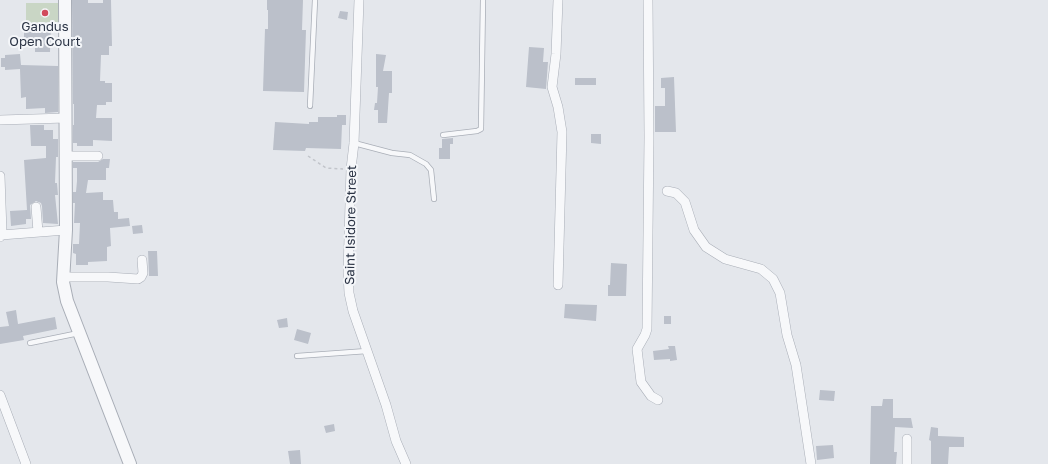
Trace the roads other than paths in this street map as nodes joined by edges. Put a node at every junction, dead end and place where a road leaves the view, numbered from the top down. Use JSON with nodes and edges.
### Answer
{"nodes":[{"id":1,"x":65,"y":0,"type":"edge"},
{"id":2,"x":315,"y":0,"type":"edge"},
{"id":3,"x":359,"y":0,"type":"edge"},
{"id":4,"x":483,"y":0,"type":"edge"},
{"id":5,"x":558,"y":0,"type":"edge"},
{"id":6,"x":648,"y":0,"type":"edge"},
{"id":7,"x":310,"y":106,"type":"dead end"},
{"id":8,"x":66,"y":118,"type":"junction"},
{"id":9,"x":0,"y":120,"type":"edge"},
{"id":10,"x":443,"y":135,"type":"dead end"},
{"id":11,"x":354,"y":143,"type":"junction"},
{"id":12,"x":66,"y":156,"type":"junction"},
{"id":13,"x":98,"y":156,"type":"dead end"},
{"id":14,"x":0,"y":176,"type":"edge"},
{"id":15,"x":667,"y":191,"type":"dead end"},
{"id":16,"x":434,"y":199,"type":"dead end"},
{"id":17,"x":36,"y":207,"type":"dead end"},
{"id":18,"x":66,"y":230,"type":"junction"},
{"id":19,"x":38,"y":232,"type":"junction"},
{"id":20,"x":1,"y":236,"type":"edge"},
{"id":21,"x":142,"y":260,"type":"dead end"},
{"id":22,"x":63,"y":278,"type":"junction"},
{"id":23,"x":558,"y":285,"type":"dead end"},
{"id":24,"x":79,"y":333,"type":"junction"},
{"id":25,"x":30,"y":343,"type":"dead end"},
{"id":26,"x":367,"y":351,"type":"junction"},
{"id":27,"x":298,"y":356,"type":"dead end"},
{"id":28,"x":0,"y":395,"type":"edge"},
{"id":29,"x":658,"y":400,"type":"dead end"},
{"id":30,"x":907,"y":439,"type":"dead end"},
{"id":31,"x":26,"y":464,"type":"edge"},
{"id":32,"x":130,"y":464,"type":"edge"},
{"id":33,"x":406,"y":464,"type":"edge"},
{"id":34,"x":811,"y":464,"type":"edge"},
{"id":35,"x":907,"y":464,"type":"edge"}],
"edges":[{"from":1,"to":8,"type":"street"},
{"from":2,"to":7,"type":"lane"},
{"from":3,"to":11,"type":"street","name":"Saint Isidore Street"},
{"from":4,"to":10,"type":"lane"},
{"from":5,"to":23,"type":"street"},
{"from":6,"to":29,"type":"street"},
{"from":8,"to":9,"type":"street"},
{"from":8,"to":12,"type":"street"},
{"from":11,"to":16,"type":"lane"},
{"from":11,"to":26,"type":"street","name":"Saint Isidore Street"},
{"from":12,"to":13,"type":"street"},
{"from":12,"to":18,"type":"street"},
{"from":14,"to":20,"type":"street"},
{"from":15,"to":34,"type":"street"},
{"from":17,"to":19,"type":"street"},
{"from":18,"to":19,"type":"street"},
{"from":18,"to":22,"type":"street"},
{"from":19,"to":20,"type":"street"},
{"from":21,"to":22,"type":"street"},
{"from":22,"to":24,"type":"street"},
{"from":24,"to":25,"type":"lane"},
{"from":24,"to":32,"type":"street"},
{"from":26,"to":27,"type":"lane"},
{"from":26,"to":33,"type":"street","name":"Saint Isidore Street"},
{"from":28,"to":31,"type":"street"},
{"from":30,"to":35,"type":"street"}]}
